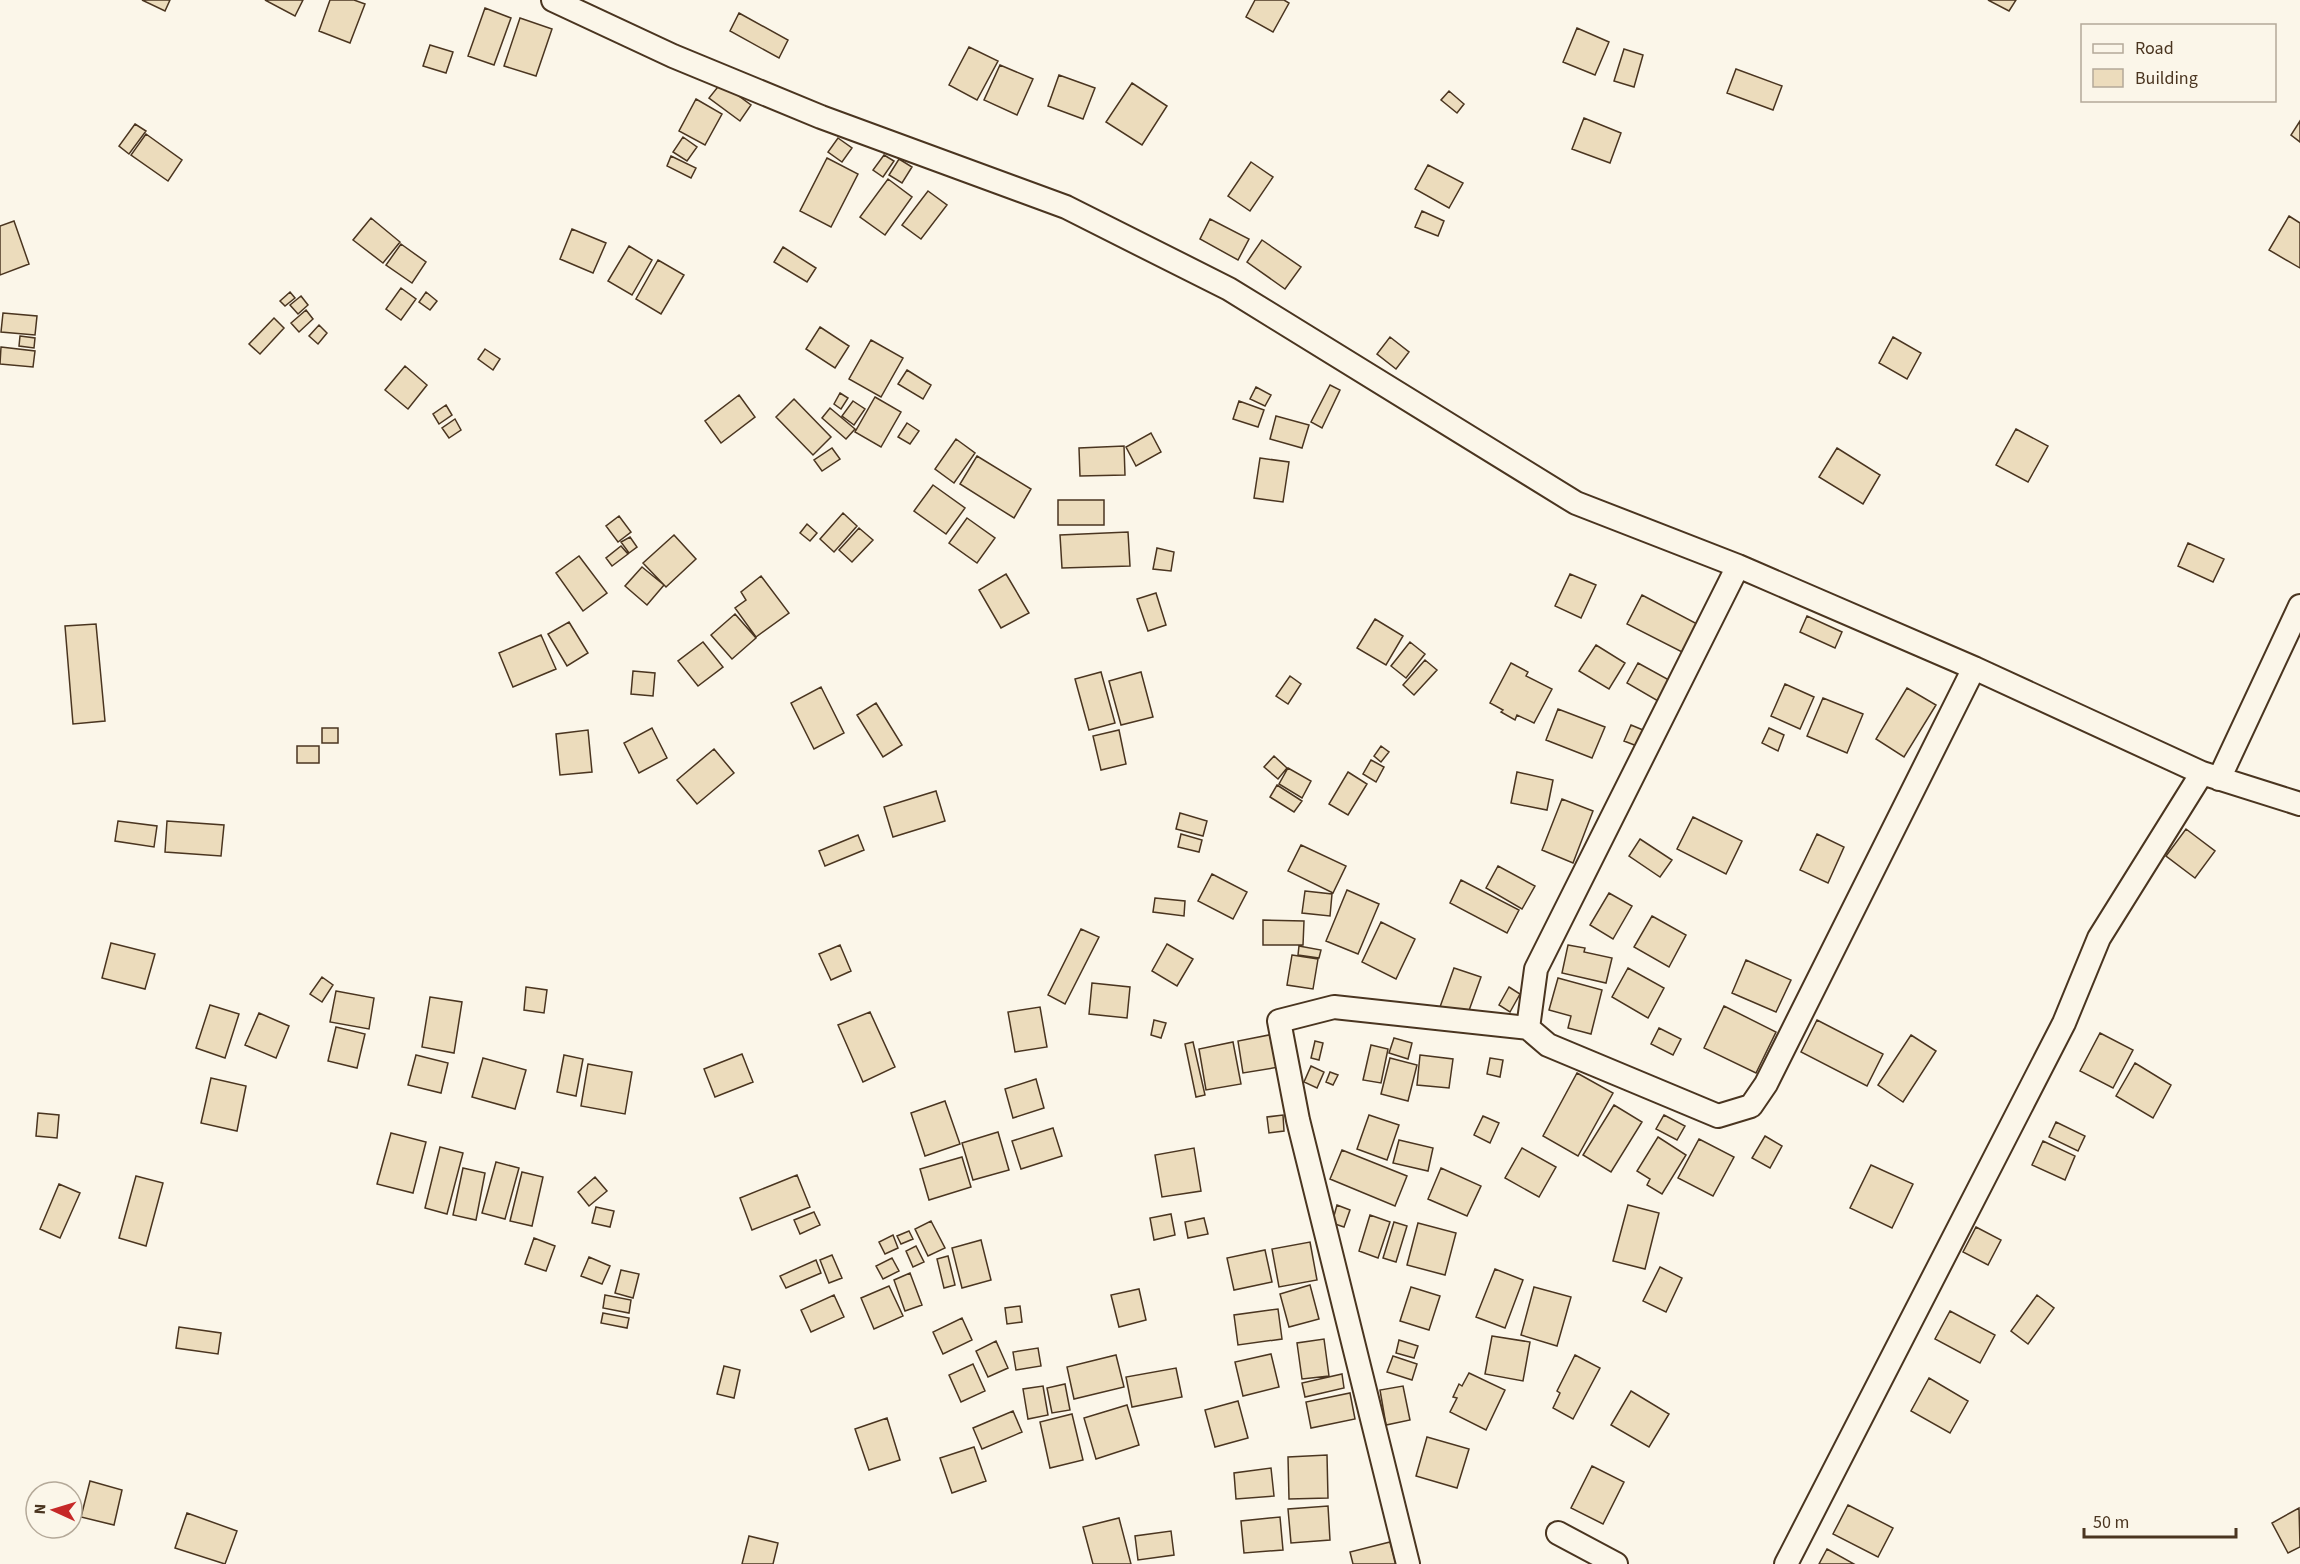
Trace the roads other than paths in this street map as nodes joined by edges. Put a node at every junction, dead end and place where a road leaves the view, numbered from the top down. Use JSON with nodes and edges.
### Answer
{"nodes":[{"id":1,"x":554,"y":0,"type":"edge"},
{"id":2,"x":1738,"y":566,"type":"junction"},
{"id":3,"x":2300,"y":606,"type":"edge"},
{"id":4,"x":1974,"y":668,"type":"junction"},
{"id":5,"x":2210,"y":776,"type":"junction"},
{"id":6,"x":2300,"y":804,"type":"edge"},
{"id":7,"x":1528,"y":1028,"type":"junction"},
{"id":8,"x":1558,"y":1533,"type":"dead end"},
{"id":9,"x":1408,"y":1564,"type":"edge"},
{"id":10,"x":1616,"y":1564,"type":"edge"},
{"id":11,"x":1786,"y":1564,"type":"edge"}],
"edges":[{"from":1,"to":2,"type":"street"},
{"from":2,"to":4,"type":"street"},
{"from":2,"to":7,"type":"street"},
{"from":3,"to":5,"type":"street"},
{"from":4,"to":5,"type":"street"},
{"from":4,"to":7,"type":"street"},
{"from":5,"to":6,"type":"street"},
{"from":5,"to":11,"type":"street"},
{"from":7,"to":9,"type":"street"},
{"from":8,"to":10,"type":"street"}]}
